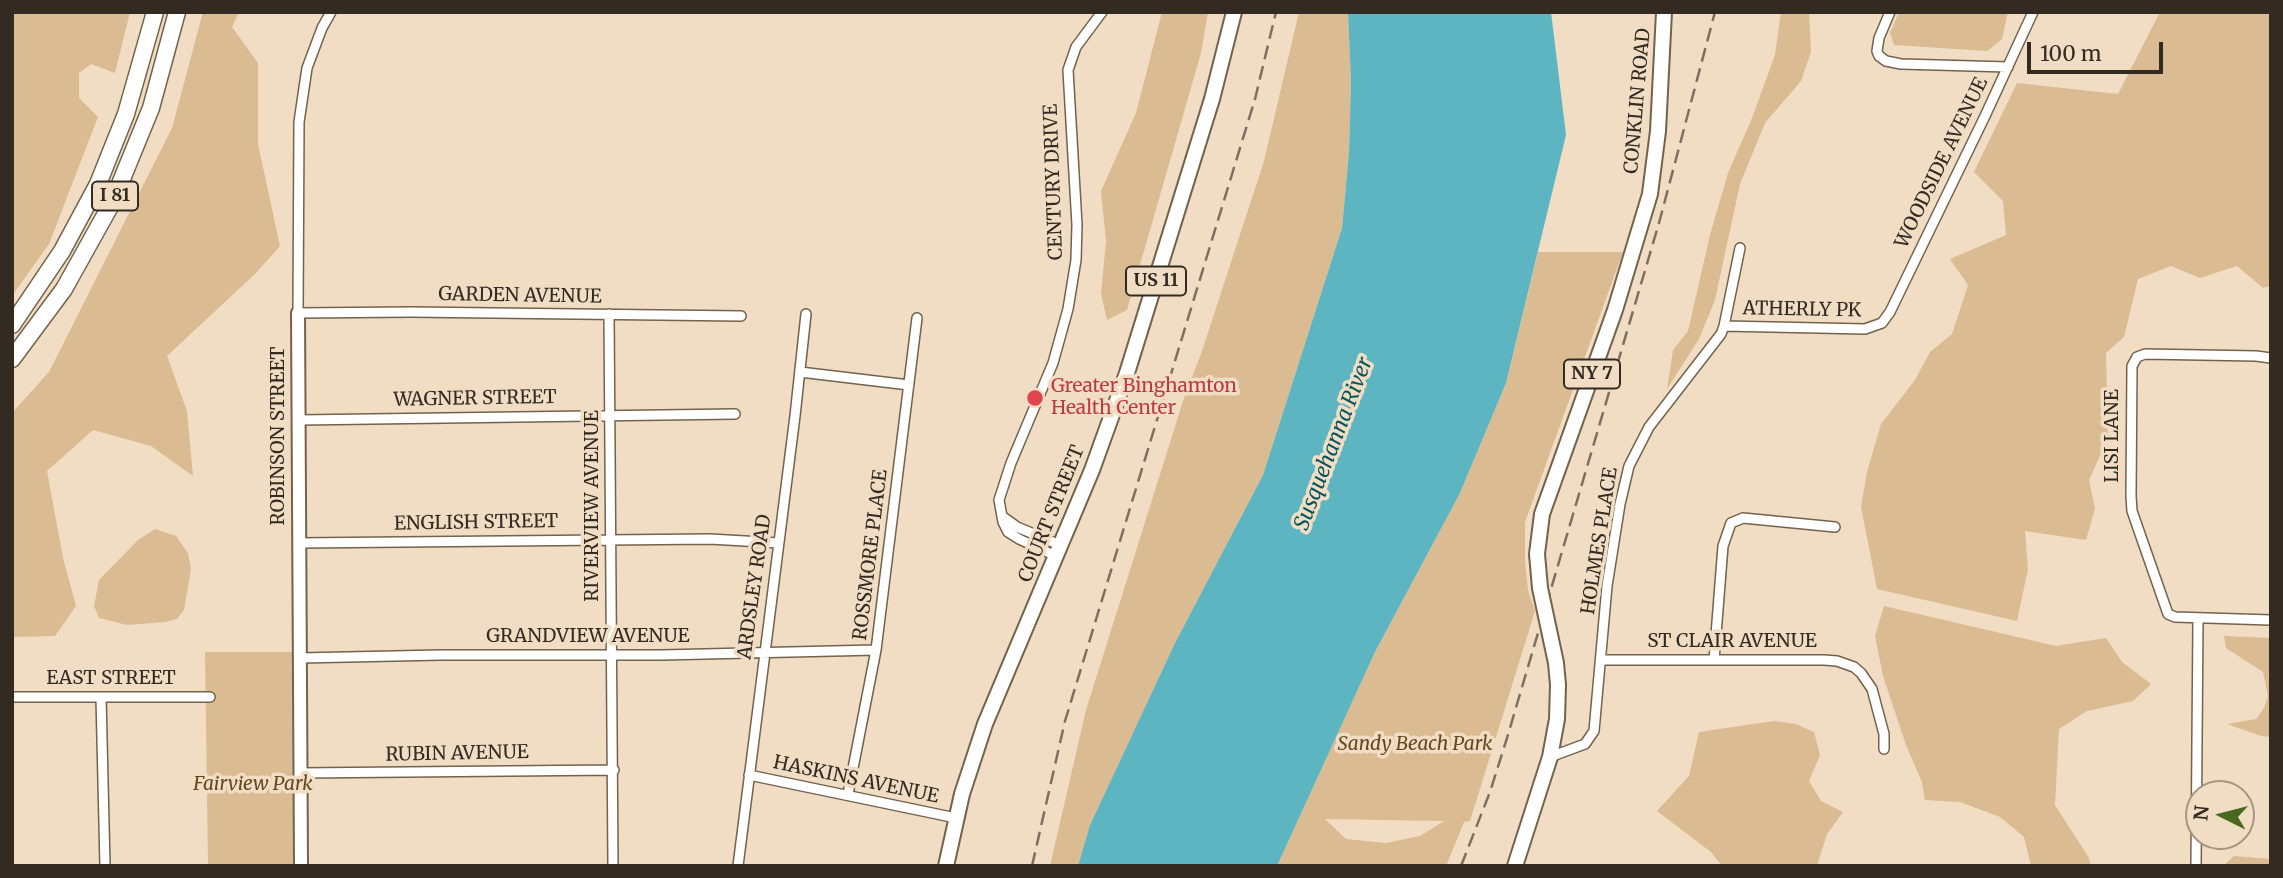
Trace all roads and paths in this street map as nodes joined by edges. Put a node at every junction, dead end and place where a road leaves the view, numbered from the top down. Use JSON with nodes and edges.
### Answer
{"nodes":[{"id":1,"x":155,"y":12,"type":"edge"},
{"id":2,"x":177,"y":12,"type":"edge"},
{"id":3,"x":331,"y":12,"type":"edge"},
{"id":4,"x":1102,"y":12,"type":"edge"},
{"id":5,"x":1234,"y":12,"type":"edge"},
{"id":6,"x":1664,"y":12,"type":"edge"},
{"id":7,"x":1890,"y":12,"type":"edge"},
{"id":8,"x":2033,"y":12,"type":"edge"},
{"id":9,"x":2008,"y":66,"type":"junction"},
{"id":10,"x":1740,"y":248,"type":"dead end"},
{"id":11,"x":298,"y":313,"type":"junction"},
{"id":12,"x":609,"y":314,"type":"junction"},
{"id":13,"x":806,"y":314,"type":"dead end"},
{"id":14,"x":741,"y":316,"type":"dead end"},
{"id":15,"x":918,"y":318,"type":"dead end"},
{"id":16,"x":12,"y":325,"type":"edge"},
{"id":17,"x":1878,"y":325,"type":"joint"},
{"id":18,"x":1724,"y":326,"type":"junction"},
{"id":19,"x":2271,"y":358,"type":"edge"},
{"id":20,"x":12,"y":359,"type":"edge"},
{"id":21,"x":800,"y":372,"type":"junction"},
{"id":22,"x":909,"y":385,"type":"junction"},
{"id":23,"x":735,"y":414,"type":"dead end"},
{"id":24,"x":610,"y":415,"type":"junction"},
{"id":25,"x":299,"y":420,"type":"junction"},
{"id":26,"x":1835,"y":527,"type":"dead end"},
{"id":27,"x":612,"y":539,"type":"junction"},
{"id":28,"x":299,"y":542,"type":"junction"},
{"id":29,"x":779,"y":543,"type":"junction"},
{"id":30,"x":1058,"y":550,"type":"junction"},
{"id":31,"x":2198,"y":618,"type":"junction"},
{"id":32,"x":2271,"y":620,"type":"edge"},
{"id":33,"x":876,"y":650,"type":"junction"},
{"id":34,"x":764,"y":653,"type":"junction"},
{"id":35,"x":612,"y":655,"type":"junction"},
{"id":36,"x":300,"y":658,"type":"junction"},
{"id":37,"x":1602,"y":660,"type":"junction"},
{"id":38,"x":1714,"y":660,"type":"junction"},
{"id":39,"x":12,"y":697,"type":"edge"},
{"id":40,"x":101,"y":697,"type":"junction"},
{"id":41,"x":210,"y":697,"type":"dead end"},
{"id":42,"x":1884,"y":749,"type":"dead end"},
{"id":43,"x":1550,"y":757,"type":"junction"},
{"id":44,"x":614,"y":770,"type":"junction"},
{"id":45,"x":300,"y":773,"type":"junction"},
{"id":46,"x":749,"y":775,"type":"junction"},
{"id":47,"x":848,"y":794,"type":"junction"},
{"id":48,"x":956,"y":818,"type":"junction"},
{"id":49,"x":105,"y":866,"type":"edge"},
{"id":50,"x":301,"y":866,"type":"edge"},
{"id":51,"x":613,"y":866,"type":"edge"},
{"id":52,"x":738,"y":866,"type":"edge"},
{"id":53,"x":946,"y":866,"type":"edge"},
{"id":54,"x":1515,"y":866,"type":"edge"},
{"id":55,"x":2196,"y":866,"type":"edge"}],
"edges":[{"from":1,"to":16,"type":"highway","number":"I 81"},
{"from":2,"to":20,"type":"highway","number":"I 81"},
{"from":3,"to":11,"type":"street","name":"ROBINSON STREET"},
{"from":4,"to":30,"type":"street","name":"CENTURY DRIVE"},
{"from":5,"to":30,"type":"main road","name":"COURT STREET","number":"US 11"},
{"from":6,"to":43,"type":"main road","name":"CONKLIN ROAD","number":"NY 7","bridge":true},
{"from":7,"to":9,"type":"street"},
{"from":8,"to":9,"type":"street","name":"WOODSIDE AVENUE"},
{"from":9,"to":17,"type":"street","name":"WOODSIDE AVENUE"},
{"from":10,"to":18,"type":"street","name":"HOLMES PLACE"},
{"from":11,"to":12,"type":"street","name":"GARDEN AVENUE"},
{"from":11,"to":25,"type":"street","name":"ROBINSON STREET"},
{"from":12,"to":14,"type":"street","name":"GARDEN AVENUE"},
{"from":12,"to":24,"type":"street","name":"RIVERVIEW AVENUE"},
{"from":13,"to":21,"type":"street","name":"ARDSLEY ROAD"},
{"from":15,"to":22,"type":"street","name":"ROSSMORE PLACE"},
{"from":17,"to":18,"type":"street","name":"ATHERLY PK"},
{"from":18,"to":37,"type":"street","name":"HOLMES PLACE"},
{"from":19,"to":31,"type":"street","name":"LISI LANE"},
{"from":21,"to":22,"type":"street"},
{"from":21,"to":29,"type":"street","name":"ARDSLEY ROAD"},
{"from":22,"to":33,"type":"street","name":"ROSSMORE PLACE"},
{"from":23,"to":24,"type":"street","name":"WAGNER STREET"},
{"from":24,"to":25,"type":"street","name":"WAGNER STREET"},
{"from":24,"to":27,"type":"street","name":"RIVERVIEW AVENUE"},
{"from":25,"to":28,"type":"street","name":"ROBINSON STREET"},
{"from":26,"to":38,"type":"street"},
{"from":27,"to":28,"type":"street","name":"ENGLISH STREET"},
{"from":27,"to":29,"type":"street","name":"ENGLISH STREET"},
{"from":27,"to":35,"type":"street","name":"RIVERVIEW AVENUE"},
{"from":28,"to":36,"type":"street","name":"ROBINSON STREET"},
{"from":29,"to":34,"type":"street","name":"ARDSLEY ROAD"},
{"from":30,"to":48,"type":"main road","name":"COURT STREET","number":"US 11"},
{"from":31,"to":32,"type":"street"},
{"from":31,"to":55,"type":"street"},
{"from":33,"to":34,"type":"street","name":"GRANDVIEW AVENUE"},
{"from":33,"to":47,"type":"street","name":"ROSSMORE PLACE"},
{"from":34,"to":35,"type":"street","name":"GRANDVIEW AVENUE"},
{"from":34,"to":46,"type":"street","name":"ARDSLEY ROAD"},
{"from":35,"to":36,"type":"street","name":"GRANDVIEW AVENUE"},
{"from":35,"to":44,"type":"street","name":"RIVERVIEW AVENUE"},
{"from":36,"to":45,"type":"street","name":"ROBINSON STREET"},
{"from":37,"to":38,"type":"street","name":"ST CLAIR AVENUE"},
{"from":37,"to":43,"type":"street","name":"HOLMES PLACE"},
{"from":38,"to":42,"type":"street","name":"ST CLAIR AVENUE"},
{"from":39,"to":40,"type":"street","name":"EAST STREET"},
{"from":40,"to":41,"type":"street","name":"EAST STREET"},
{"from":40,"to":49,"type":"street"},
{"from":43,"to":54,"type":"main road","number":"NY 7"},
{"from":44,"to":45,"type":"street","name":"RUBIN AVENUE"},
{"from":44,"to":51,"type":"street","name":"RIVERVIEW AVENUE"},
{"from":45,"to":50,"type":"street","name":"ROBINSON STREET"},
{"from":46,"to":47,"type":"street","name":"HASKINS AVENUE"},
{"from":46,"to":52,"type":"street","name":"ARDSLEY ROAD"},
{"from":47,"to":48,"type":"street","name":"HASKINS AVENUE"},
{"from":48,"to":53,"type":"main road","name":"COURT STREET","number":"US 11"}]}
